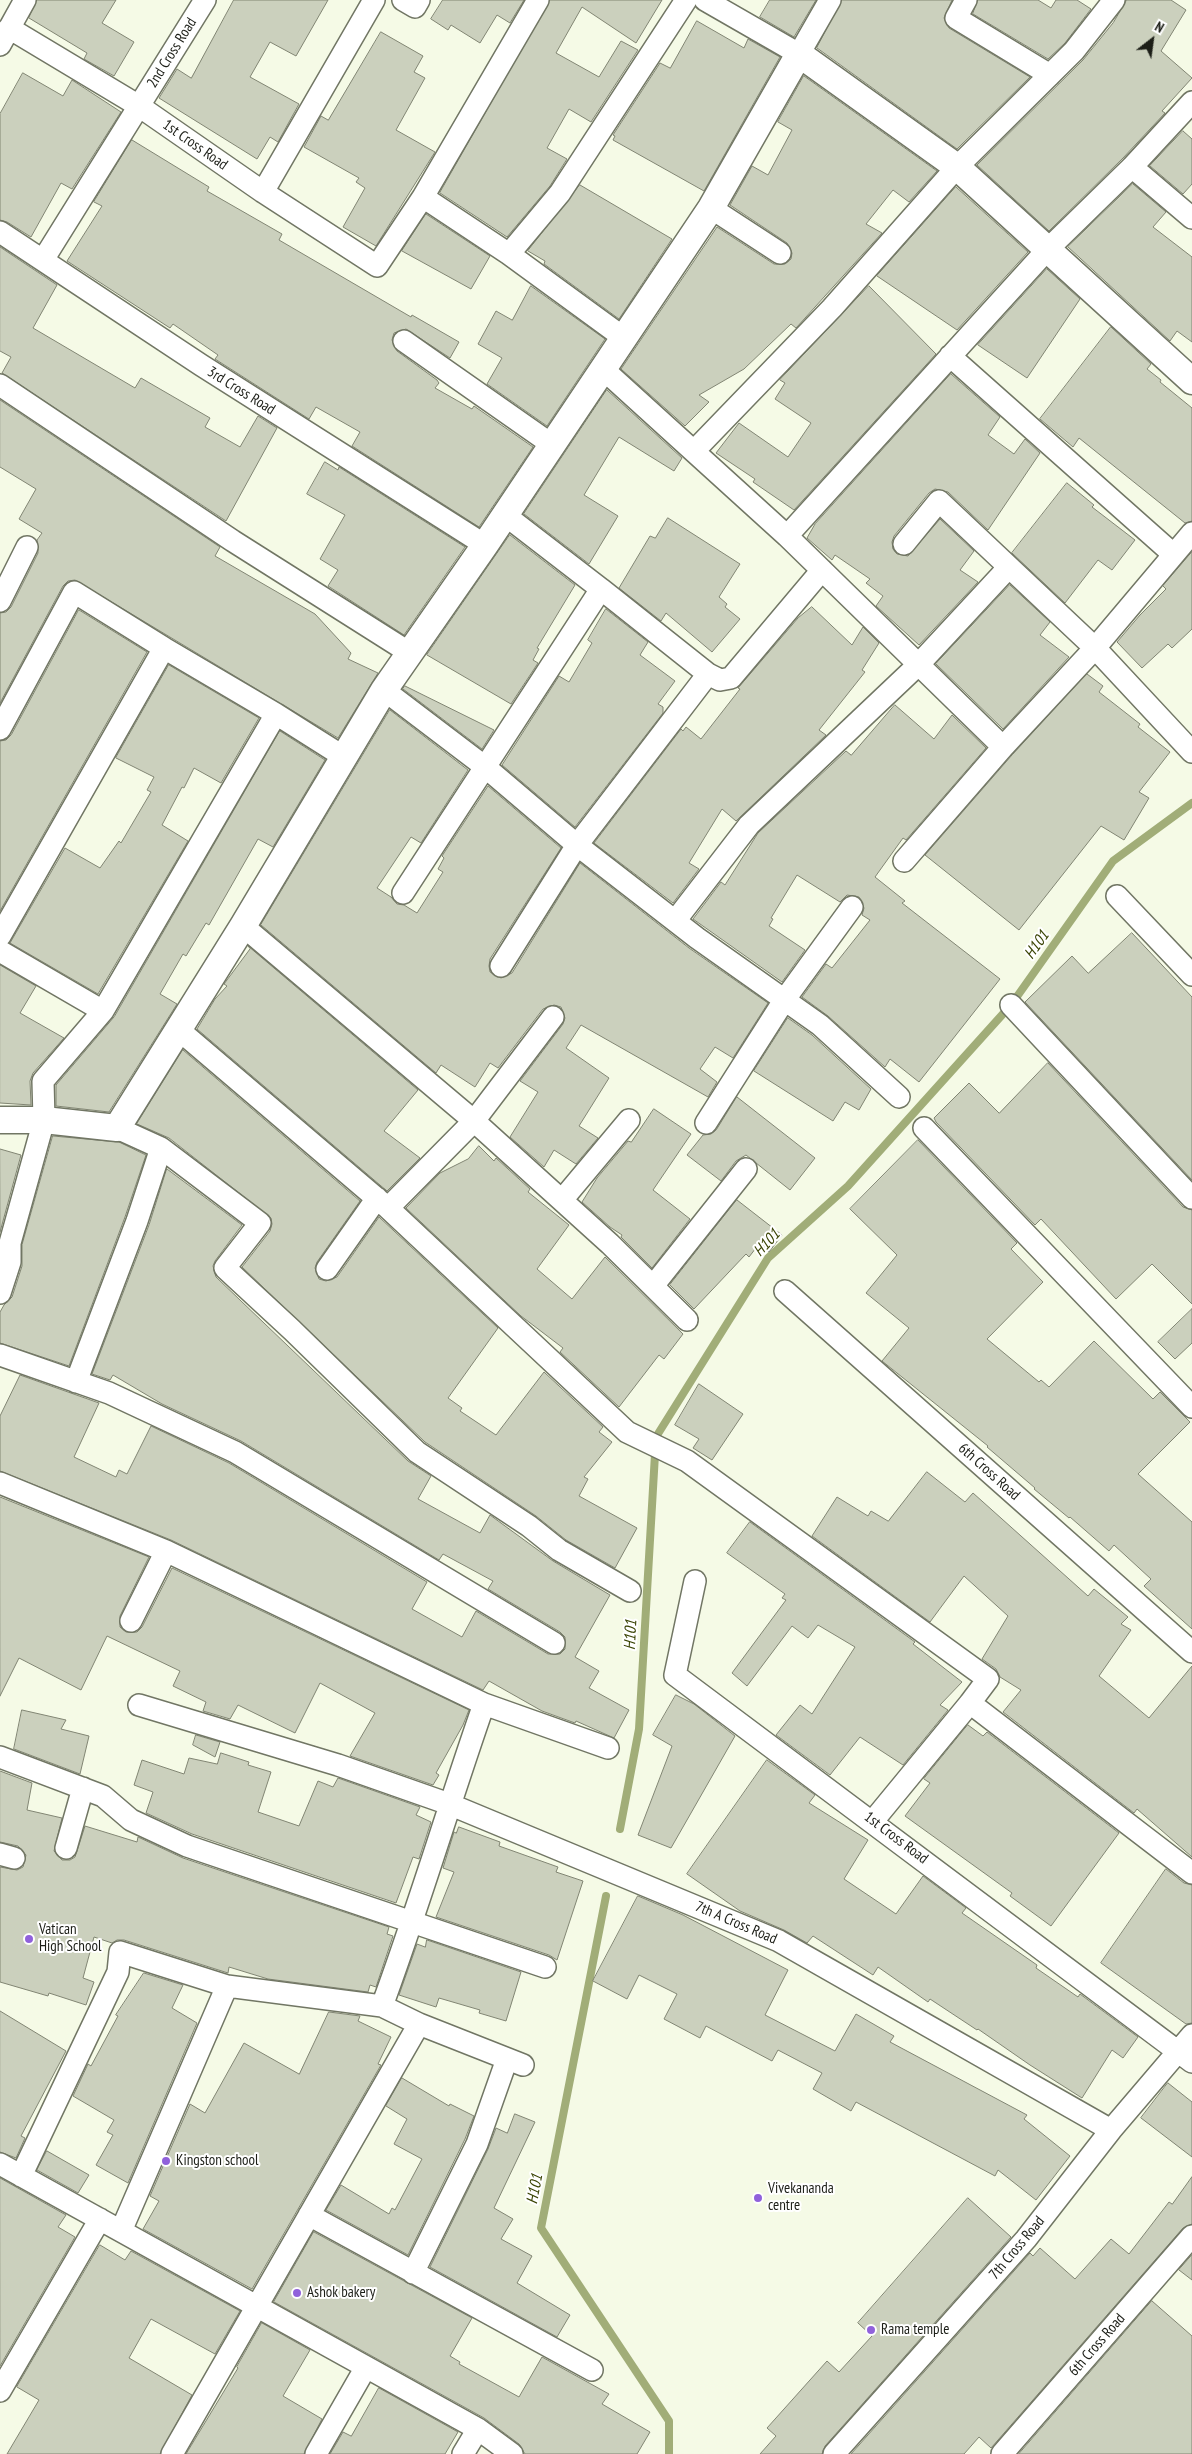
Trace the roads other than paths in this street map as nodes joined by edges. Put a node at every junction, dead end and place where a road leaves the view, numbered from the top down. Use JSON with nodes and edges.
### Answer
{"nodes":[{"id":1,"x":25,"y":0,"type":"edge"},
{"id":2,"x":205,"y":0,"type":"edge"},
{"id":3,"x":374,"y":0,"type":"edge"},
{"id":4,"x":403,"y":0,"type":"edge"},
{"id":5,"x":419,"y":0,"type":"edge"},
{"id":6,"x":538,"y":0,"type":"edge"},
{"id":7,"x":686,"y":0,"type":"edge"},
{"id":8,"x":705,"y":0,"type":"edge"},
{"id":9,"x":830,"y":0,"type":"edge"},
{"id":10,"x":966,"y":0,"type":"edge"},
{"id":11,"x":1114,"y":0,"type":"edge"},
{"id":12,"x":5,"y":37,"type":"edge"},
{"id":13,"x":799,"y":54,"type":"junction"},
{"id":14,"x":1050,"y":76,"type":"junction"},
{"id":15,"x":1192,"y":102,"type":"edge"},
{"id":16,"x":139,"y":106,"type":"junction"},
{"id":17,"x":957,"y":167,"type":"junction"},
{"id":18,"x":1132,"y":167,"type":"junction"},
{"id":19,"x":263,"y":192,"type":"junction"},
{"id":20,"x":422,"y":197,"type":"junction"},
{"id":21,"x":711,"y":208,"type":"junction"},
{"id":22,"x":1192,"y":218,"type":"edge"},
{"id":23,"x":0,"y":232,"type":"edge"},
{"id":24,"x":1047,"y":250,"type":"junction"},
{"id":25,"x":780,"y":253,"type":"dead end"},
{"id":26,"x":509,"y":254,"type":"junction"},
{"id":27,"x":43,"y":260,"type":"junction"},
{"id":28,"x":624,"y":338,"type":"junction"},
{"id":29,"x":404,"y":341,"type":"dead end"},
{"id":30,"x":950,"y":356,"type":"junction"},
{"id":31,"x":603,"y":369,"type":"junction"},
{"id":32,"x":1192,"y":381,"type":"edge"},
{"id":33,"x":0,"y":386,"type":"edge"},
{"id":34,"x":551,"y":444,"type":"junction"},
{"id":35,"x":694,"y":451,"type":"junction"},
{"id":36,"x":506,"y":515,"type":"junction"},
{"id":37,"x":1192,"y":533,"type":"edge"},
{"id":38,"x":787,"y":536,"type":"junction"},
{"id":39,"x":904,"y":544,"type":"dead end"},
{"id":40,"x":485,"y":545,"type":"junction"},
{"id":41,"x":27,"y":547,"type":"dead end"},
{"id":42,"x":1173,"y":554,"type":"junction"},
{"id":43,"x":1009,"y":566,"type":"junction"},
{"id":44,"x":822,"y":570,"type":"junction"},
{"id":45,"x":601,"y":589,"type":"junction"},
{"id":46,"x":0,"y":601,"type":"edge"},
{"id":47,"x":164,"y":648,"type":"junction"},
{"id":48,"x":1095,"y":648,"type":"junction"},
{"id":49,"x":410,"y":653,"type":"junction"},
{"id":50,"x":918,"y":664,"type":"junction"},
{"id":51,"x":708,"y":674,"type":"junction"},
{"id":52,"x":384,"y":690,"type":"junction"},
{"id":53,"x":276,"y":714,"type":"junction"},
{"id":54,"x":0,"y":729,"type":"edge"},
{"id":55,"x":1003,"y":747,"type":"junction"},
{"id":56,"x":1192,"y":752,"type":"edge"},
{"id":57,"x":344,"y":757,"type":"junction"},
{"id":58,"x":484,"y":766,"type":"junction"},
{"id":59,"x":577,"y":845,"type":"junction"},
{"id":60,"x":904,"y":861,"type":"dead end"},
{"id":61,"x":403,"y":894,"type":"dead end"},
{"id":62,"x":1117,"y":896,"type":"dead end"},
{"id":63,"x":852,"y":907,"type":"dead end"},
{"id":64,"x":675,"y":921,"type":"junction"},
{"id":65,"x":243,"y":926,"type":"junction"},
{"id":66,"x":0,"y":936,"type":"edge"},
{"id":67,"x":0,"y":951,"type":"edge"},
{"id":68,"x":501,"y":966,"type":"dead end"},
{"id":69,"x":1192,"y":975,"type":"edge"},
{"id":70,"x":785,"y":999,"type":"junction"},
{"id":71,"x":1011,"y":1005,"type":"dead end"},
{"id":72,"x":103,"y":1011,"type":"junction"},
{"id":73,"x":553,"y":1017,"type":"dead end"},
{"id":74,"x":179,"y":1030,"type":"junction"},
{"id":75,"x":899,"y":1097,"type":"dead end"},
{"id":76,"x":0,"y":1120,"type":"edge"},
{"id":77,"x":44,"y":1120,"type":"junction"},
{"id":78,"x":629,"y":1120,"type":"dead end"},
{"id":79,"x":474,"y":1121,"type":"junction"},
{"id":80,"x":706,"y":1124,"type":"dead end"},
{"id":81,"x":117,"y":1128,"type":"junction"},
{"id":82,"x":924,"y":1128,"type":"dead end"},
{"id":83,"x":161,"y":1148,"type":"junction"},
{"id":84,"x":746,"y":1169,"type":"dead end"},
{"id":85,"x":1192,"y":1198,"type":"edge"},
{"id":86,"x":562,"y":1200,"type":"junction"},
{"id":87,"x":383,"y":1203,"type":"junction"},
{"id":88,"x":327,"y":1269,"type":"dead end"},
{"id":89,"x":653,"y":1286,"type":"junction"},
{"id":90,"x":785,"y":1291,"type":"dead end"},
{"id":91,"x":0,"y":1293,"type":"edge"},
{"id":92,"x":687,"y":1320,"type":"dead end"},
{"id":93,"x":0,"y":1355,"type":"edge"},
{"id":94,"x":76,"y":1382,"type":"junction"},
{"id":95,"x":1192,"y":1407,"type":"edge"},
{"id":96,"x":0,"y":1483,"type":"edge"},
{"id":97,"x":166,"y":1552,"type":"junction"},
{"id":98,"x":695,"y":1580,"type":"dead end"},
{"id":99,"x":630,"y":1591,"type":"dead end"},
{"id":100,"x":131,"y":1621,"type":"dead end"},
{"id":101,"x":554,"y":1643,"type":"dead end"},
{"id":102,"x":1192,"y":1652,"type":"edge"},
{"id":103,"x":970,"y":1703,"type":"junction"},
{"id":104,"x":484,"y":1704,"type":"junction"},
{"id":105,"x":139,"y":1705,"type":"dead end"},
{"id":106,"x":608,"y":1748,"type":"dead end"},
{"id":107,"x":0,"y":1757,"type":"edge"},
{"id":108,"x":83,"y":1788,"type":"junction"},
{"id":109,"x":449,"y":1804,"type":"junction"},
{"id":110,"x":873,"y":1821,"type":"junction"},
{"id":111,"x":66,"y":1848,"type":"dead end"},
{"id":112,"x":1192,"y":1873,"type":"edge"},
{"id":113,"x":414,"y":1921,"type":"junction"},
{"id":114,"x":545,"y":1967,"type":"dead end"},
{"id":115,"x":227,"y":1986,"type":"junction"},
{"id":116,"x":382,"y":2006,"type":"junction"},
{"id":117,"x":419,"y":2024,"type":"junction"},
{"id":118,"x":1192,"y":2035,"type":"edge"},
{"id":119,"x":1185,"y":2057,"type":"edge"},
{"id":120,"x":1111,"y":2130,"type":"junction"},
{"id":121,"x":0,"y":2164,"type":"edge"},
{"id":122,"x":21,"y":2176,"type":"junction"},
{"id":123,"x":309,"y":2215,"type":"junction"},
{"id":124,"x":100,"y":2220,"type":"junction"},
{"id":125,"x":120,"y":2231,"type":"junction"},
{"id":126,"x":1192,"y":2236,"type":"edge"},
{"id":127,"x":413,"y":2273,"type":"junction"},
{"id":128,"x":257,"y":2306,"type":"junction"},
{"id":129,"x":366,"y":2367,"type":"junction"},
{"id":130,"x":592,"y":2370,"type":"dead end"},
{"id":131,"x":0,"y":2391,"type":"edge"},
{"id":132,"x":478,"y":2429,"type":"junction"},
{"id":133,"x":172,"y":2454,"type":"edge"},
{"id":134,"x":316,"y":2454,"type":"edge"},
{"id":135,"x":463,"y":2454,"type":"edge"},
{"id":136,"x":512,"y":2454,"type":"edge"},
{"id":137,"x":834,"y":2454,"type":"edge"},
{"id":138,"x":1002,"y":2454,"type":"edge"}],
"edges":[{"from":1,"to":12,"type":"street"},
{"from":2,"to":16,"type":"street","name":"2nd Cross Road"},
{"from":3,"to":19,"type":"street"},
{"from":4,"to":5,"type":"street"},
{"from":6,"to":20,"type":"street"},
{"from":7,"to":26,"type":"street"},
{"from":8,"to":13,"type":"street"},
{"from":9,"to":13,"type":"street"},
{"from":10,"to":14,"type":"street"},
{"from":11,"to":14,"type":"street"},
{"from":12,"to":16,"type":"street","name":"1st Cross Road"},
{"from":13,"to":17,"type":"street"},
{"from":13,"to":21,"type":"street"},
{"from":14,"to":17,"type":"street"},
{"from":15,"to":18,"type":"street"},
{"from":16,"to":19,"type":"street","name":"1st Cross Road"},
{"from":16,"to":27,"type":"street","name":"2nd Cross Road"},
{"from":17,"to":24,"type":"street"},
{"from":17,"to":35,"type":"street"},
{"from":18,"to":22,"type":"street"},
{"from":18,"to":24,"type":"street"},
{"from":19,"to":20,"type":"street","name":"1st Cross Road"},
{"from":20,"to":26,"type":"street"},
{"from":21,"to":25,"type":"street"},
{"from":21,"to":28,"type":"street"},
{"from":23,"to":27,"type":"street","name":"3rd Cross Road"},
{"from":24,"to":30,"type":"street"},
{"from":24,"to":32,"type":"street"},
{"from":26,"to":28,"type":"street"},
{"from":27,"to":40,"type":"street","name":"3rd Cross Road"},
{"from":28,"to":31,"type":"street"},
{"from":29,"to":34,"type":"street"},
{"from":30,"to":38,"type":"street"},
{"from":30,"to":42,"type":"street"},
{"from":31,"to":34,"type":"street"},
{"from":31,"to":35,"type":"street"},
{"from":33,"to":49,"type":"street"},
{"from":34,"to":36,"type":"street"},
{"from":35,"to":38,"type":"street"},
{"from":36,"to":40,"type":"street"},
{"from":36,"to":45,"type":"street"},
{"from":37,"to":42,"type":"street"},
{"from":38,"to":44,"type":"street"},
{"from":39,"to":43,"type":"street"},
{"from":40,"to":49,"type":"street"},
{"from":41,"to":46,"type":"street"},
{"from":42,"to":48,"type":"street"},
{"from":43,"to":48,"type":"street"},
{"from":43,"to":50,"type":"street"},
{"from":44,"to":50,"type":"street"},
{"from":44,"to":51,"type":"street"},
{"from":45,"to":51,"type":"street"},
{"from":45,"to":58,"type":"street"},
{"from":47,"to":53,"type":"street"},
{"from":47,"to":54,"type":"street"},
{"from":47,"to":66,"type":"street"},
{"from":48,"to":55,"type":"street"},
{"from":48,"to":56,"type":"street"},
{"from":49,"to":52,"type":"street"},
{"from":50,"to":55,"type":"street"},
{"from":50,"to":64,"type":"street"},
{"from":51,"to":59,"type":"street"},
{"from":52,"to":57,"type":"street"},
{"from":52,"to":58,"type":"street"},
{"from":53,"to":57,"type":"street"},
{"from":53,"to":72,"type":"street"},
{"from":55,"to":60,"type":"street"},
{"from":57,"to":65,"type":"street"},
{"from":58,"to":59,"type":"street"},
{"from":58,"to":61,"type":"street"},
{"from":59,"to":64,"type":"street"},
{"from":59,"to":68,"type":"street"},
{"from":62,"to":69,"type":"street"},
{"from":63,"to":70,"type":"street"},
{"from":64,"to":70,"type":"street"},
{"from":65,"to":74,"type":"street"},
{"from":65,"to":79,"type":"street"},
{"from":67,"to":72,"type":"street"},
{"from":70,"to":75,"type":"street"},
{"from":70,"to":80,"type":"street"},
{"from":71,"to":85,"type":"street"},
{"from":72,"to":77,"type":"street"},
{"from":73,"to":79,"type":"street"},
{"from":74,"to":81,"type":"street"},
{"from":74,"to":87,"type":"street"},
{"from":76,"to":77,"type":"street"},
{"from":77,"to":81,"type":"street"},
{"from":77,"to":91,"type":"street"},
{"from":78,"to":86,"type":"street"},
{"from":79,"to":86,"type":"street"},
{"from":79,"to":87,"type":"street"},
{"from":81,"to":83,"type":"street"},
{"from":82,"to":95,"type":"street"},
{"from":83,"to":94,"type":"street"},
{"from":83,"to":99,"type":"street"},
{"from":84,"to":89,"type":"street"},
{"from":86,"to":89,"type":"street"},
{"from":87,"to":88,"type":"street"},
{"from":87,"to":103,"type":"street"},
{"from":89,"to":92,"type":"street"},
{"from":90,"to":102,"type":"street","name":"6th Cross Road"},
{"from":93,"to":94,"type":"street"},
{"from":94,"to":101,"type":"street"},
{"from":96,"to":97,"type":"street"},
{"from":97,"to":100,"type":"street"},
{"from":97,"to":104,"type":"street"},
{"from":98,"to":110,"type":"street","name":"1st Cross Road"},
{"from":103,"to":110,"type":"street"},
{"from":103,"to":112,"type":"street"},
{"from":104,"to":106,"type":"street"},
{"from":104,"to":109,"type":"street"},
{"from":105,"to":109,"type":"street","name":"7th A Cross Road"},
{"from":107,"to":108,"type":"street"},
{"from":108,"to":111,"type":"street"},
{"from":108,"to":113,"type":"street"},
{"from":109,"to":113,"type":"street"},
{"from":109,"to":120,"type":"street","name":"7th A Cross Road"},
{"from":110,"to":119,"type":"street","name":"1st Cross Road"},
{"from":113,"to":114,"type":"street"},
{"from":113,"to":116,"type":"street"},
{"from":115,"to":116,"type":"street"},
{"from":115,"to":122,"type":"street"},
{"from":115,"to":125,"type":"street"},
{"from":116,"to":117,"type":"street"},
{"from":117,"to":123,"type":"street"},
{"from":117,"to":127,"type":"street"},
{"from":118,"to":119,"type":"street","name":"7th Cross Road"},
{"from":119,"to":120,"type":"street","name":"7th Cross Road"},
{"from":120,"to":137,"type":"street","name":"7th Cross Road"},
{"from":121,"to":122,"type":"street"},
{"from":122,"to":124,"type":"street"},
{"from":123,"to":127,"type":"street"},
{"from":123,"to":128,"type":"street"},
{"from":124,"to":125,"type":"street"},
{"from":124,"to":131,"type":"street"},
{"from":125,"to":128,"type":"street"},
{"from":126,"to":138,"type":"street","name":"6th Cross Road"},
{"from":127,"to":130,"type":"street"},
{"from":128,"to":129,"type":"street"},
{"from":128,"to":133,"type":"street"},
{"from":129,"to":132,"type":"street"},
{"from":129,"to":134,"type":"street"},
{"from":132,"to":135,"type":"street"},
{"from":132,"to":136,"type":"street"}]}
